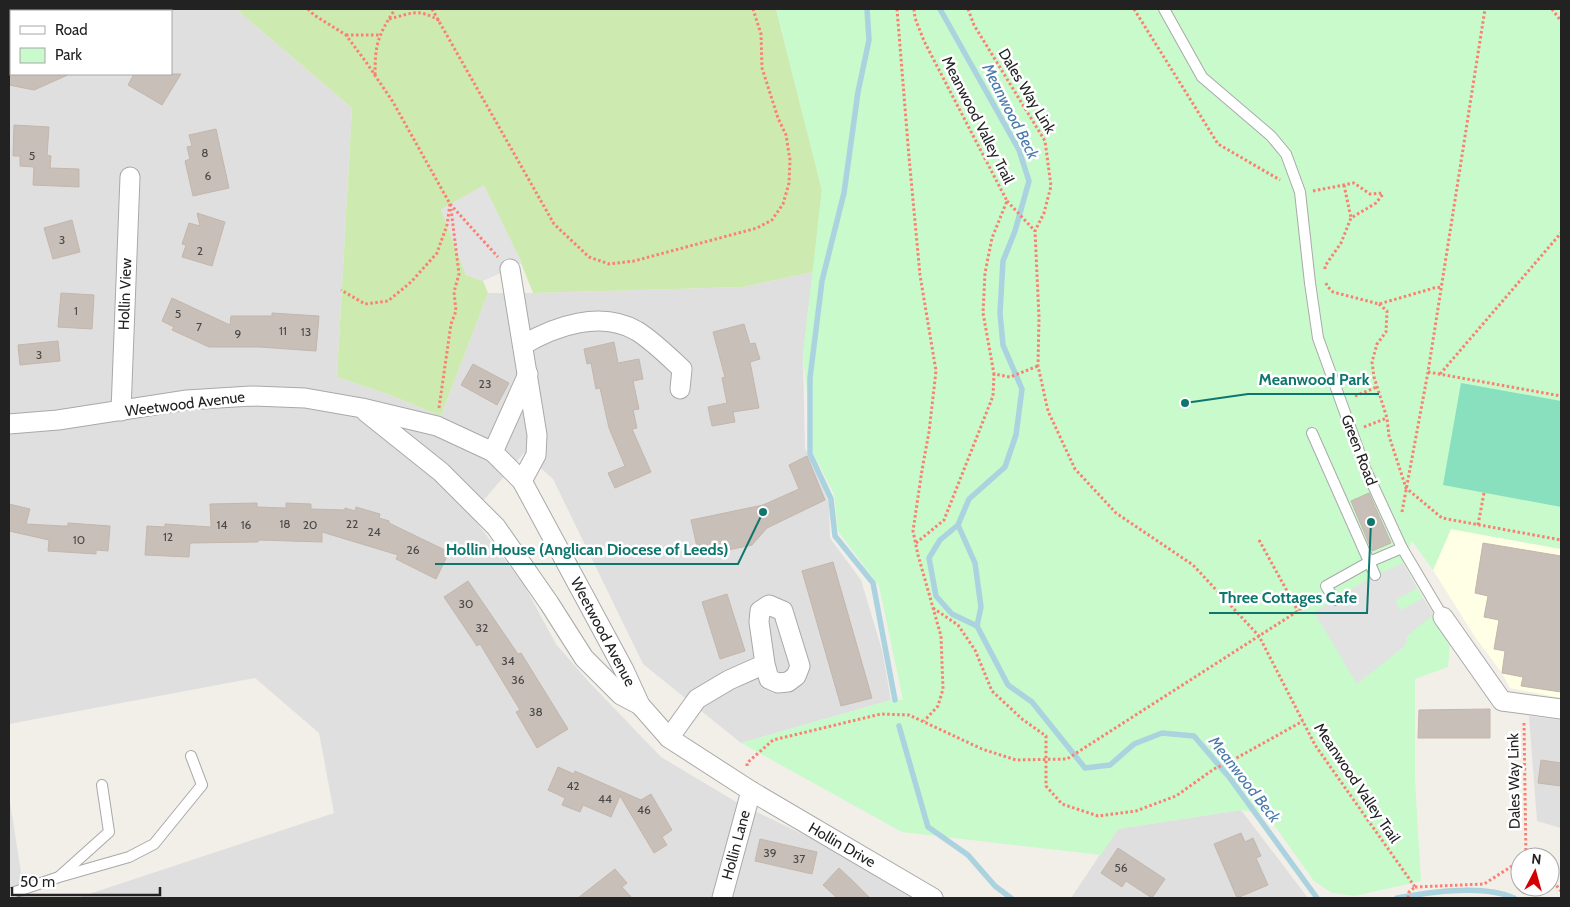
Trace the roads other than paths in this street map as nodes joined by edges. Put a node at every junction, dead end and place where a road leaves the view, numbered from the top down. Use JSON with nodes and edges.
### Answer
{"nodes":[{"id":1,"x":1164,"y":9,"type":"edge"},
{"id":2,"x":130,"y":177,"type":"dead end"},
{"id":3,"x":510,"y":269,"type":"road end"},
{"id":4,"x":523,"y":345,"type":"junction"},
{"id":5,"x":528,"y":374,"type":"junction"},
{"id":6,"x":680,"y":389,"type":"dead end"},
{"id":7,"x":362,"y":408,"type":"junction"},
{"id":8,"x":121,"y":411,"type":"junction"},
{"id":9,"x":9,"y":424,"type":"edge"},
{"id":10,"x":1312,"y":433,"type":"dead end"},
{"id":11,"x":493,"y":452,"type":"junction"},
{"id":12,"x":522,"y":480,"type":"junction"},
{"id":13,"x":1402,"y":548,"type":"junction"},
{"id":14,"x":1369,"y":562,"type":"junction"},
{"id":15,"x":1375,"y":575,"type":"dead end"},
{"id":16,"x":1335,"y":600,"type":"dead end"},
{"id":17,"x":1443,"y":617,"type":"joint"},
{"id":18,"x":765,"y":664,"type":"dead end"},
{"id":19,"x":640,"y":705,"type":"junction"},
{"id":20,"x":1561,"y":709,"type":"edge"},
{"id":21,"x":669,"y":738,"type":"junction"},
{"id":22,"x":191,"y":756,"type":"dead end"},
{"id":23,"x":102,"y":785,"type":"dead end"},
{"id":24,"x":751,"y":791,"type":"junction"},
{"id":25,"x":59,"y":877,"type":"junction"},
{"id":26,"x":9,"y":894,"type":"edge"},
{"id":27,"x":722,"y":898,"type":"edge"},
{"id":28,"x":933,"y":898,"type":"edge"}],
"edges":[{"from":1,"to":13,"type":"lane","name":"Green Road"},
{"from":2,"to":8,"type":"street","name":"Hollin View"},
{"from":3,"to":4,"type":"street"},
{"from":4,"to":5,"type":"street"},
{"from":4,"to":6,"type":"street"},
{"from":5,"to":11,"type":"street"},
{"from":5,"to":12,"type":"street"},
{"from":7,"to":8,"type":"street","name":"Weetwood Avenue"},
{"from":7,"to":11,"type":"street","name":"Weetwood Avenue"},
{"from":7,"to":19,"type":"street","name":"Weetwood Avenue"},
{"from":8,"to":9,"type":"street","name":"Weetwood Avenue"},
{"from":10,"to":14,"type":"lane"},
{"from":11,"to":12,"type":"street","name":"Weetwood Avenue"},
{"from":12,"to":19,"type":"street","name":"Weetwood Avenue"},
{"from":13,"to":14,"type":"lane"},
{"from":13,"to":17,"type":"lane","name":"Green Road"},
{"from":14,"to":15,"type":"lane"},
{"from":14,"to":16,"type":"lane"},
{"from":17,"to":20,"type":"street","name":"Green Road"},
{"from":18,"to":21,"type":"street"},
{"from":19,"to":21,"type":"street","name":"Weetwood Avenue"},
{"from":21,"to":24,"type":"street","name":"Weetwood Avenue"},
{"from":22,"to":25,"type":"lane"},
{"from":23,"to":25,"type":"lane"},
{"from":24,"to":27,"type":"street","name":"Hollin Lane"},
{"from":24,"to":28,"type":"street","name":"Hollin Drive"},
{"from":25,"to":26,"type":"lane"}]}
